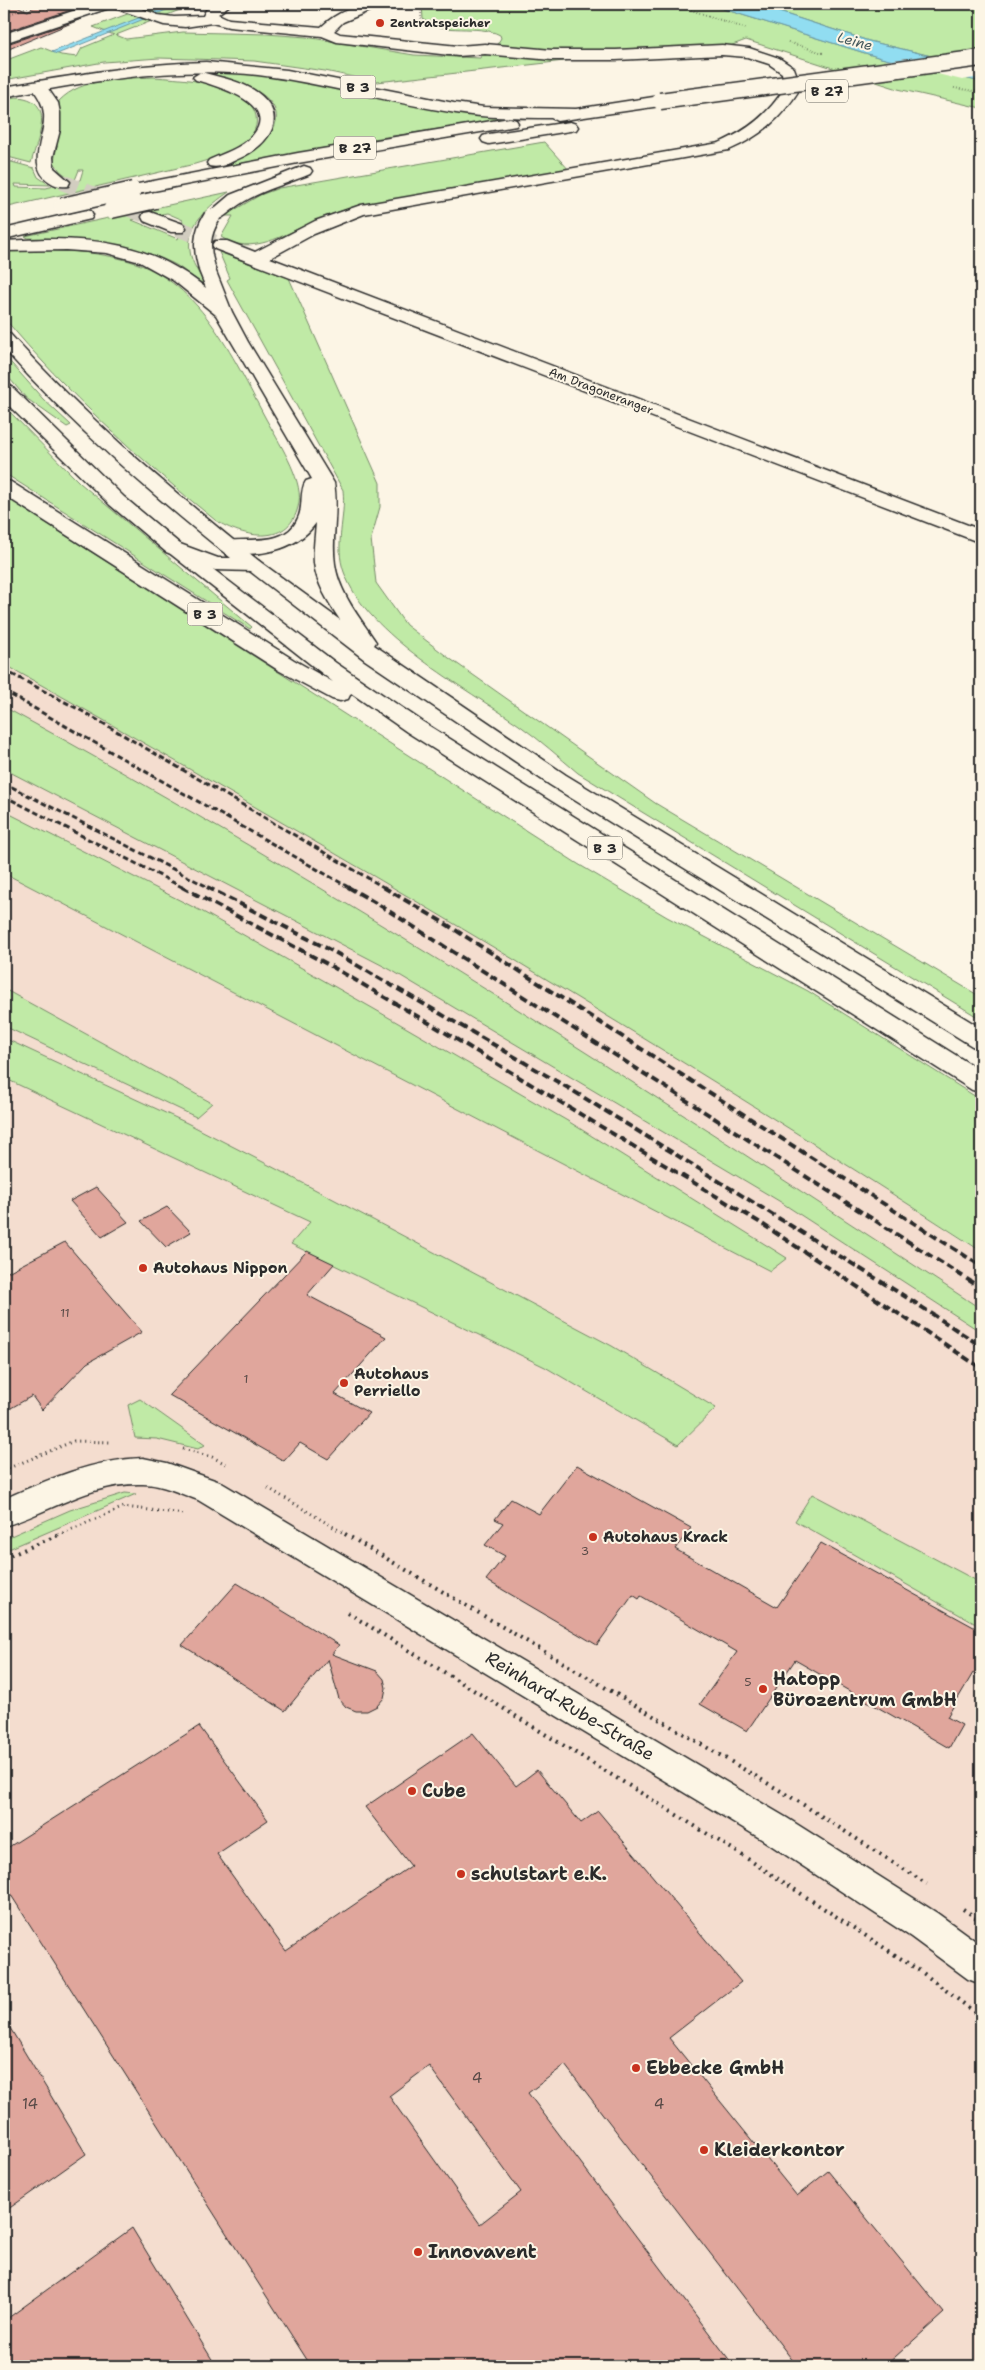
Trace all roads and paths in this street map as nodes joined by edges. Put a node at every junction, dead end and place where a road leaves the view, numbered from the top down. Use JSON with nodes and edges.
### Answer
{"nodes":[{"id":1,"x":34,"y":4,"type":"edge"},
{"id":2,"x":107,"y":4,"type":"edge"},
{"id":3,"x":117,"y":4,"type":"edge"},
{"id":4,"x":224,"y":4,"type":"edge"},
{"id":5,"x":373,"y":4,"type":"edge"},
{"id":6,"x":5,"y":16,"type":"dead end"},
{"id":7,"x":213,"y":18,"type":"junction"},
{"id":8,"x":325,"y":32,"type":"junction"},
{"id":9,"x":4,"y":39,"type":"edge"},
{"id":10,"x":981,"y":58,"type":"edge"},
{"id":11,"x":981,"y":69,"type":"edge"},
{"id":12,"x":140,"y":71,"type":"junction"},
{"id":13,"x":38,"y":86,"type":"junction"},
{"id":14,"x":4,"y":92,"type":"edge"},
{"id":15,"x":575,"y":113,"type":"junction"},
{"id":16,"x":304,"y":171,"type":"junction"},
{"id":17,"x":62,"y":182,"type":"tunnel mouth"},
{"id":18,"x":135,"y":190,"type":"junction"},
{"id":19,"x":150,"y":217,"type":"tunnel mouth"},
{"id":20,"x":4,"y":220,"type":"edge"},
{"id":21,"x":178,"y":228,"type":"tunnel mouth"},
{"id":22,"x":4,"y":234,"type":"edge"},
{"id":23,"x":221,"y":245,"type":"tunnel mouth"},
{"id":24,"x":4,"y":246,"type":"edge"},
{"id":25,"x":258,"y":258,"type":"junction"},
{"id":26,"x":223,"y":312,"type":"junction"},
{"id":27,"x":4,"y":338,"type":"edge"},
{"id":28,"x":4,"y":390,"type":"edge"},
{"id":29,"x":311,"y":464,"type":"junction"},
{"id":30,"x":4,"y":486,"type":"edge"},
{"id":31,"x":326,"y":516,"type":"junction"},
{"id":32,"x":981,"y":537,"type":"edge"},
{"id":33,"x":228,"y":546,"type":"junction"},
{"id":34,"x":173,"y":548,"type":"junction"},
{"id":35,"x":252,"y":565,"type":"junction"},
{"id":36,"x":373,"y":655,"type":"junction"},
{"id":37,"x":415,"y":727,"type":"junction"},
{"id":38,"x":981,"y":1040,"type":"edge"},
{"id":39,"x":981,"y":1083,"type":"edge"},
{"id":40,"x":99,"y":1443,"type":"dead end"},
{"id":41,"x":4,"y":1470,"type":"edge"},
{"id":42,"x":4,"y":1513,"type":"edge"},
{"id":43,"x":188,"y":1515,"type":"dead end"},
{"id":44,"x":4,"y":1558,"type":"edge"},
{"id":45,"x":339,"y":1607,"type":"dead end"},
{"id":46,"x":981,"y":1967,"type":"edge"},
{"id":47,"x":981,"y":2017,"type":"edge"}],
"edges":[{"from":1,"to":6,"type":"path","bridge":true},
{"from":2,"to":9,"type":"main road"},
{"from":3,"to":7,"type":"main road"},
{"from":4,"to":7,"type":"main road"},
{"from":5,"to":8,"type":"main road"},
{"from":7,"to":8,"type":"main road"},
{"from":8,"to":25,"type":"main road"},
{"from":10,"to":15,"type":"main road","number":"B 27","bridge":true},
{"from":11,"to":16,"type":"main road","number":"B 27"},
{"from":12,"to":13,"type":"main road","number":"B 3"},
{"from":12,"to":15,"type":"main road","number":"B 3"},
{"from":12,"to":18,"type":"main road","number":"B 3"},
{"from":13,"to":14,"type":"main road","number":"B 3"},
{"from":13,"to":17,"type":"main road"},
{"from":15,"to":18,"type":"main road","number":"B 27"},
{"from":16,"to":22,"type":"main road","bridge":true},
{"from":16,"to":26,"type":"main road","bridge":true},
{"from":18,"to":20,"type":"main road","number":"B 3","bridge":true},
{"from":19,"to":21,"type":"main road"},
{"from":23,"to":25,"type":"main road","name":"Am Dragoneranger"},
{"from":24,"to":26,"type":"main road"},
{"from":25,"to":32,"type":"main road","name":"Am Dragoneranger"},
{"from":26,"to":29,"type":"main road"},
{"from":27,"to":33,"type":"main road","number":"B 3"},
{"from":28,"to":34,"type":"main road","number":"B 3"},
{"from":29,"to":31,"type":"main road"},
{"from":29,"to":33,"type":"main road"},
{"from":30,"to":37,"type":"main road","number":"B 3"},
{"from":31,"to":35,"type":"main road"},
{"from":31,"to":36,"type":"main road"},
{"from":33,"to":35,"type":"main road","number":"B 3"},
{"from":34,"to":35,"type":"main road"},
{"from":34,"to":37,"type":"main road","number":"B 3"},
{"from":35,"to":36,"type":"main road","number":"B 3"},
{"from":36,"to":38,"type":"main road","number":"B 3"},
{"from":37,"to":39,"type":"main road","number":"B 3"},
{"from":40,"to":41,"type":"path"},
{"from":42,"to":46,"type":"main road","name":"Reinhard-Rube-Straße"},
{"from":43,"to":44,"type":"path"},
{"from":45,"to":47,"type":"path"}]}
